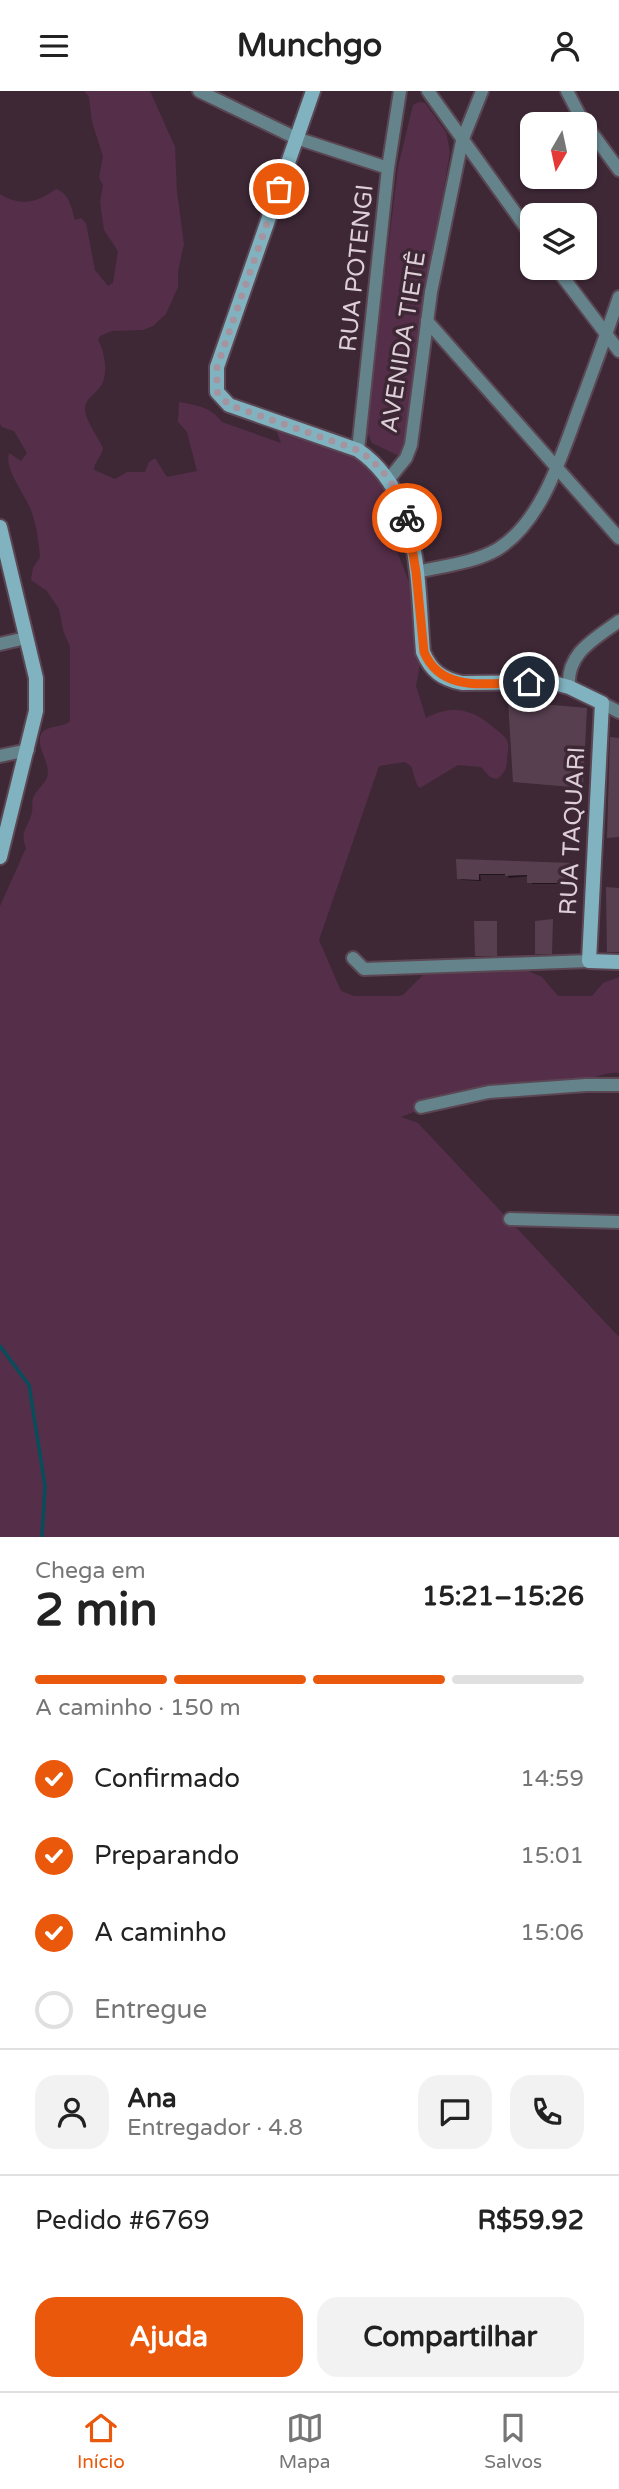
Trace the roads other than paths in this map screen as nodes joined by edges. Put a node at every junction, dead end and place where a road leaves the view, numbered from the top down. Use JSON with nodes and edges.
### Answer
{"nodes":[{"id":1,"x":199,"y":91,"type":"edge"},
{"id":2,"x":313,"y":91,"type":"edge"},
{"id":3,"x":400,"y":91,"type":"edge"},
{"id":4,"x":428,"y":91,"type":"edge"},
{"id":5,"x":482,"y":91,"type":"edge"},
{"id":6,"x":567,"y":91,"type":"edge"},
{"id":7,"x":296,"y":138,"type":"junction"},
{"id":8,"x":462,"y":141,"type":"junction"},
{"id":9,"x":388,"y":168,"type":"junction"},
{"id":10,"x":619,"y":170,"type":"edge"},
{"id":11,"x":520,"y":220,"type":"edge"},
{"id":12,"x":565,"y":280,"type":"edge"},
{"id":13,"x":619,"y":297,"type":"edge"},
{"id":14,"x":427,"y":321,"type":"junction"},
{"id":15,"x":606,"y":336,"type":"junction"},
{"id":16,"x":619,"y":351,"type":"edge"},
{"id":17,"x":358,"y":450,"type":"junction"},
{"id":18,"x":557,"y":468,"type":"junction"},
{"id":19,"x":389,"y":479,"type":"junction"},
{"id":20,"x":0,"y":530,"type":"edge"},
{"id":21,"x":619,"y":538,"type":"edge"},
{"id":22,"x":416,"y":572,"type":"junction"},
{"id":23,"x":619,"y":621,"type":"edge"},
{"id":24,"x":26,"y":638,"type":"junction"},
{"id":25,"x":0,"y":644,"type":"edge"},
{"id":26,"x":569,"y":687,"type":"junction"},
{"id":27,"x":602,"y":703,"type":"junction"},
{"id":28,"x":619,"y":712,"type":"edge"},
{"id":29,"x":28,"y":750,"type":"junction"},
{"id":30,"x":0,"y":756,"type":"edge"},
{"id":31,"x":0,"y":857,"type":"edge"},
{"id":32,"x":353,"y":958,"type":"dead end"},
{"id":33,"x":589,"y":961,"type":"junction"},
{"id":34,"x":619,"y":962,"type":"edge"},
{"id":35,"x":619,"y":1085,"type":"edge"},
{"id":36,"x":421,"y":1107,"type":"dead end"},
{"id":37,"x":510,"y":1219,"type":"dead end"},
{"id":38,"x":619,"y":1222,"type":"edge"}],
"edges":[{"from":1,"to":7,"type":"street"},
{"from":2,"to":7,"type":"street"},
{"from":3,"to":9,"type":"street","name":"RUA POTENGI"},
{"from":4,"to":8,"type":"street"},
{"from":5,"to":8,"type":"street","name":"AVENIDA TIETÊ"},
{"from":6,"to":10,"type":"street"},
{"from":7,"to":9,"type":"street"},
{"from":7,"to":17,"type":"street"},
{"from":8,"to":11,"type":"street"},
{"from":8,"to":14,"type":"street","name":"AVENIDA TIETÊ"},
{"from":9,"to":17,"type":"street","name":"RUA POTENGI"},
{"from":12,"to":15,"type":"street"},
{"from":13,"to":15,"type":"street"},
{"from":14,"to":18,"type":"street"},
{"from":14,"to":19,"type":"street","name":"AVENIDA TIETÊ"},
{"from":15,"to":16,"type":"street"},
{"from":15,"to":18,"type":"street"},
{"from":17,"to":19,"type":"street"},
{"from":18,"to":21,"type":"street"},
{"from":18,"to":22,"type":"street"},
{"from":19,"to":22,"type":"street"},
{"from":20,"to":24,"type":"street"},
{"from":22,"to":26,"type":"street"},
{"from":23,"to":26,"type":"street"},
{"from":24,"to":25,"type":"street"},
{"from":24,"to":29,"type":"street"},
{"from":26,"to":27,"type":"street"},
{"from":27,"to":28,"type":"street"},
{"from":27,"to":33,"type":"street","name":"RUA TAQUARI"},
{"from":29,"to":30,"type":"street"},
{"from":29,"to":31,"type":"street"},
{"from":32,"to":33,"type":"street"},
{"from":33,"to":34,"type":"street"},
{"from":35,"to":36,"type":"street"},
{"from":37,"to":38,"type":"street"}]}
